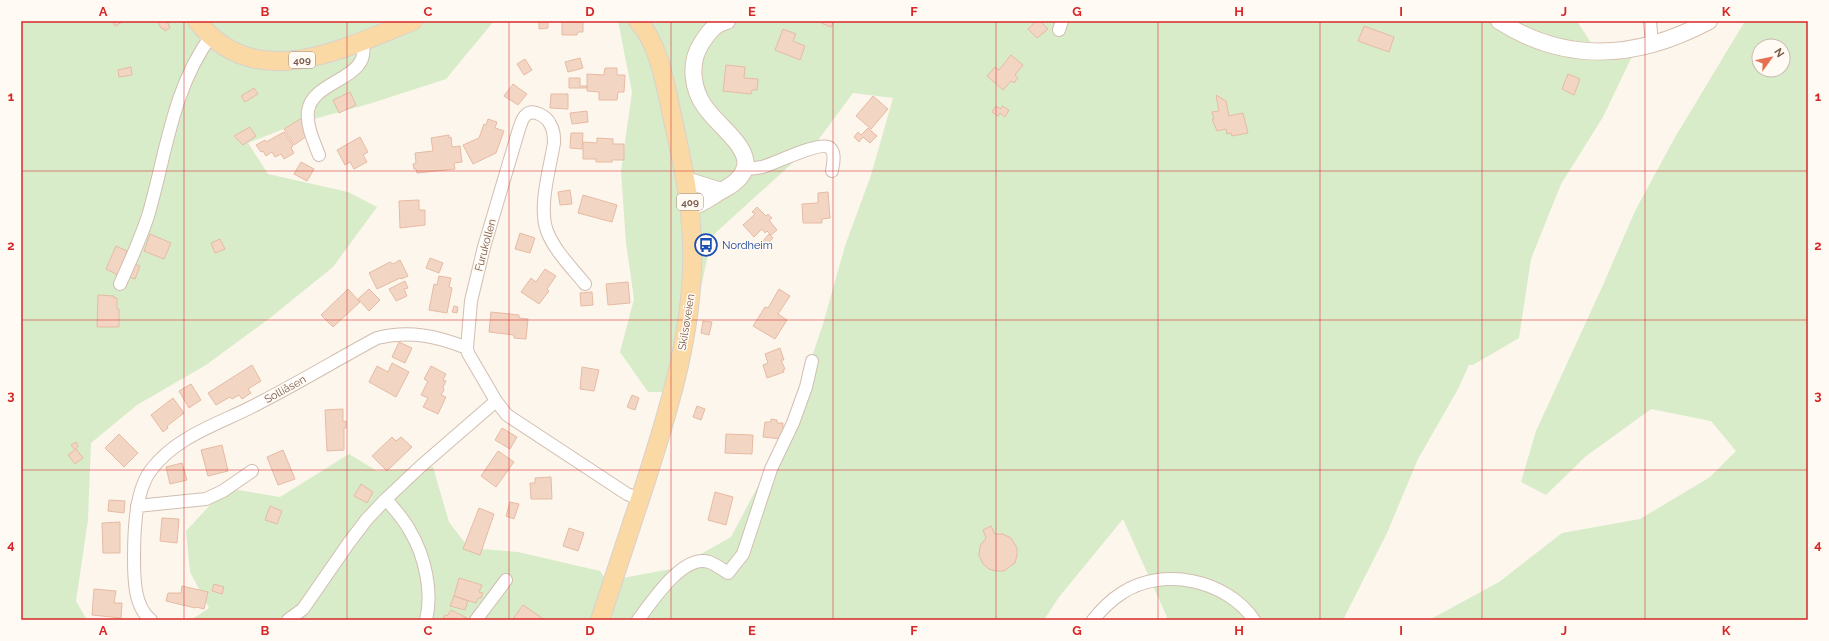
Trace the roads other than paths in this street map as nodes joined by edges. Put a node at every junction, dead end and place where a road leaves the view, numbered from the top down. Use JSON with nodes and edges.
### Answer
{"nodes":[{"id":1,"x":197,"y":21,"type":"edge"},
{"id":2,"x":414,"y":21,"type":"edge"},
{"id":3,"x":638,"y":21,"type":"edge"},
{"id":4,"x":727,"y":21,"type":"edge"},
{"id":5,"x":1500,"y":21,"type":"edge"},
{"id":6,"x":1650,"y":21,"type":"edge"},
{"id":7,"x":1709,"y":21,"type":"edge"},
{"id":8,"x":211,"y":36,"type":"junction"},
{"id":9,"x":362,"y":41,"type":"junction"},
{"id":10,"x":1652,"y":44,"type":"junction"},
{"id":11,"x":319,"y":155,"type":"dead end"},
{"id":12,"x":744,"y":169,"type":"junction"},
{"id":13,"x":832,"y":171,"type":"dead end"},
{"id":14,"x":686,"y":180,"type":"junction"},
{"id":15,"x":721,"y":191,"type":"junction"},
{"id":16,"x":691,"y":207,"type":"junction"},
{"id":17,"x":120,"y":284,"type":"dead end"},
{"id":18,"x":585,"y":284,"type":"dead end"},
{"id":19,"x":467,"y":348,"type":"junction"},
{"id":20,"x":812,"y":361,"type":"dead end"},
{"id":21,"x":496,"y":401,"type":"junction"},
{"id":22,"x":252,"y":471,"type":"dead end"},
{"id":23,"x":386,"y":499,"type":"junction"},
{"id":24,"x":640,"y":499,"type":"junction"},
{"id":25,"x":137,"y":506,"type":"junction"},
{"id":26,"x":506,"y":580,"type":"dead end"},
{"id":27,"x":151,"y":620,"type":"edge"},
{"id":28,"x":288,"y":620,"type":"edge"},
{"id":29,"x":426,"y":620,"type":"edge"},
{"id":30,"x":476,"y":620,"type":"edge"},
{"id":31,"x":600,"y":620,"type":"edge"},
{"id":32,"x":638,"y":620,"type":"edge"},
{"id":33,"x":1093,"y":620,"type":"edge"},
{"id":34,"x":1254,"y":620,"type":"edge"}],
"edges":[{"from":1,"to":8,"type":"main road","number":"409"},
{"from":2,"to":9,"type":"main road","number":"409"},
{"from":3,"to":14,"type":"main road","name":"Skilsøveien","number":"409"},
{"from":4,"to":12,"type":"main road"},
{"from":5,"to":10,"type":"main road"},
{"from":6,"to":10,"type":"street"},
{"from":7,"to":10,"type":"main road"},
{"from":8,"to":9,"type":"main road","number":"409"},
{"from":8,"to":17,"type":"street"},
{"from":9,"to":11,"type":"street"},
{"from":12,"to":13,"type":"street"},
{"from":12,"to":15,"type":"main road"},
{"from":14,"to":15,"type":"main road"},
{"from":14,"to":16,"type":"main road","name":"Skilsøveien","number":"409"},
{"from":15,"to":16,"type":"main road"},
{"from":16,"to":24,"type":"main road","name":"Skilsøveien","number":"409"},
{"from":18,"to":19,"type":"street","name":"Furukollen"},
{"from":19,"to":21,"type":"street"},
{"from":19,"to":25,"type":"street","name":"Solliåsen"},
{"from":20,"to":32,"type":"street"},
{"from":21,"to":23,"type":"street"},
{"from":21,"to":24,"type":"street"},
{"from":22,"to":25,"type":"street"},
{"from":23,"to":28,"type":"street"},
{"from":23,"to":29,"type":"street"},
{"from":24,"to":31,"type":"main road","name":"Skilsøveien","number":"409"},
{"from":25,"to":27,"type":"street","name":"Solliåsen"},
{"from":26,"to":30,"type":"street"},
{"from":33,"to":34,"type":"street"}]}
